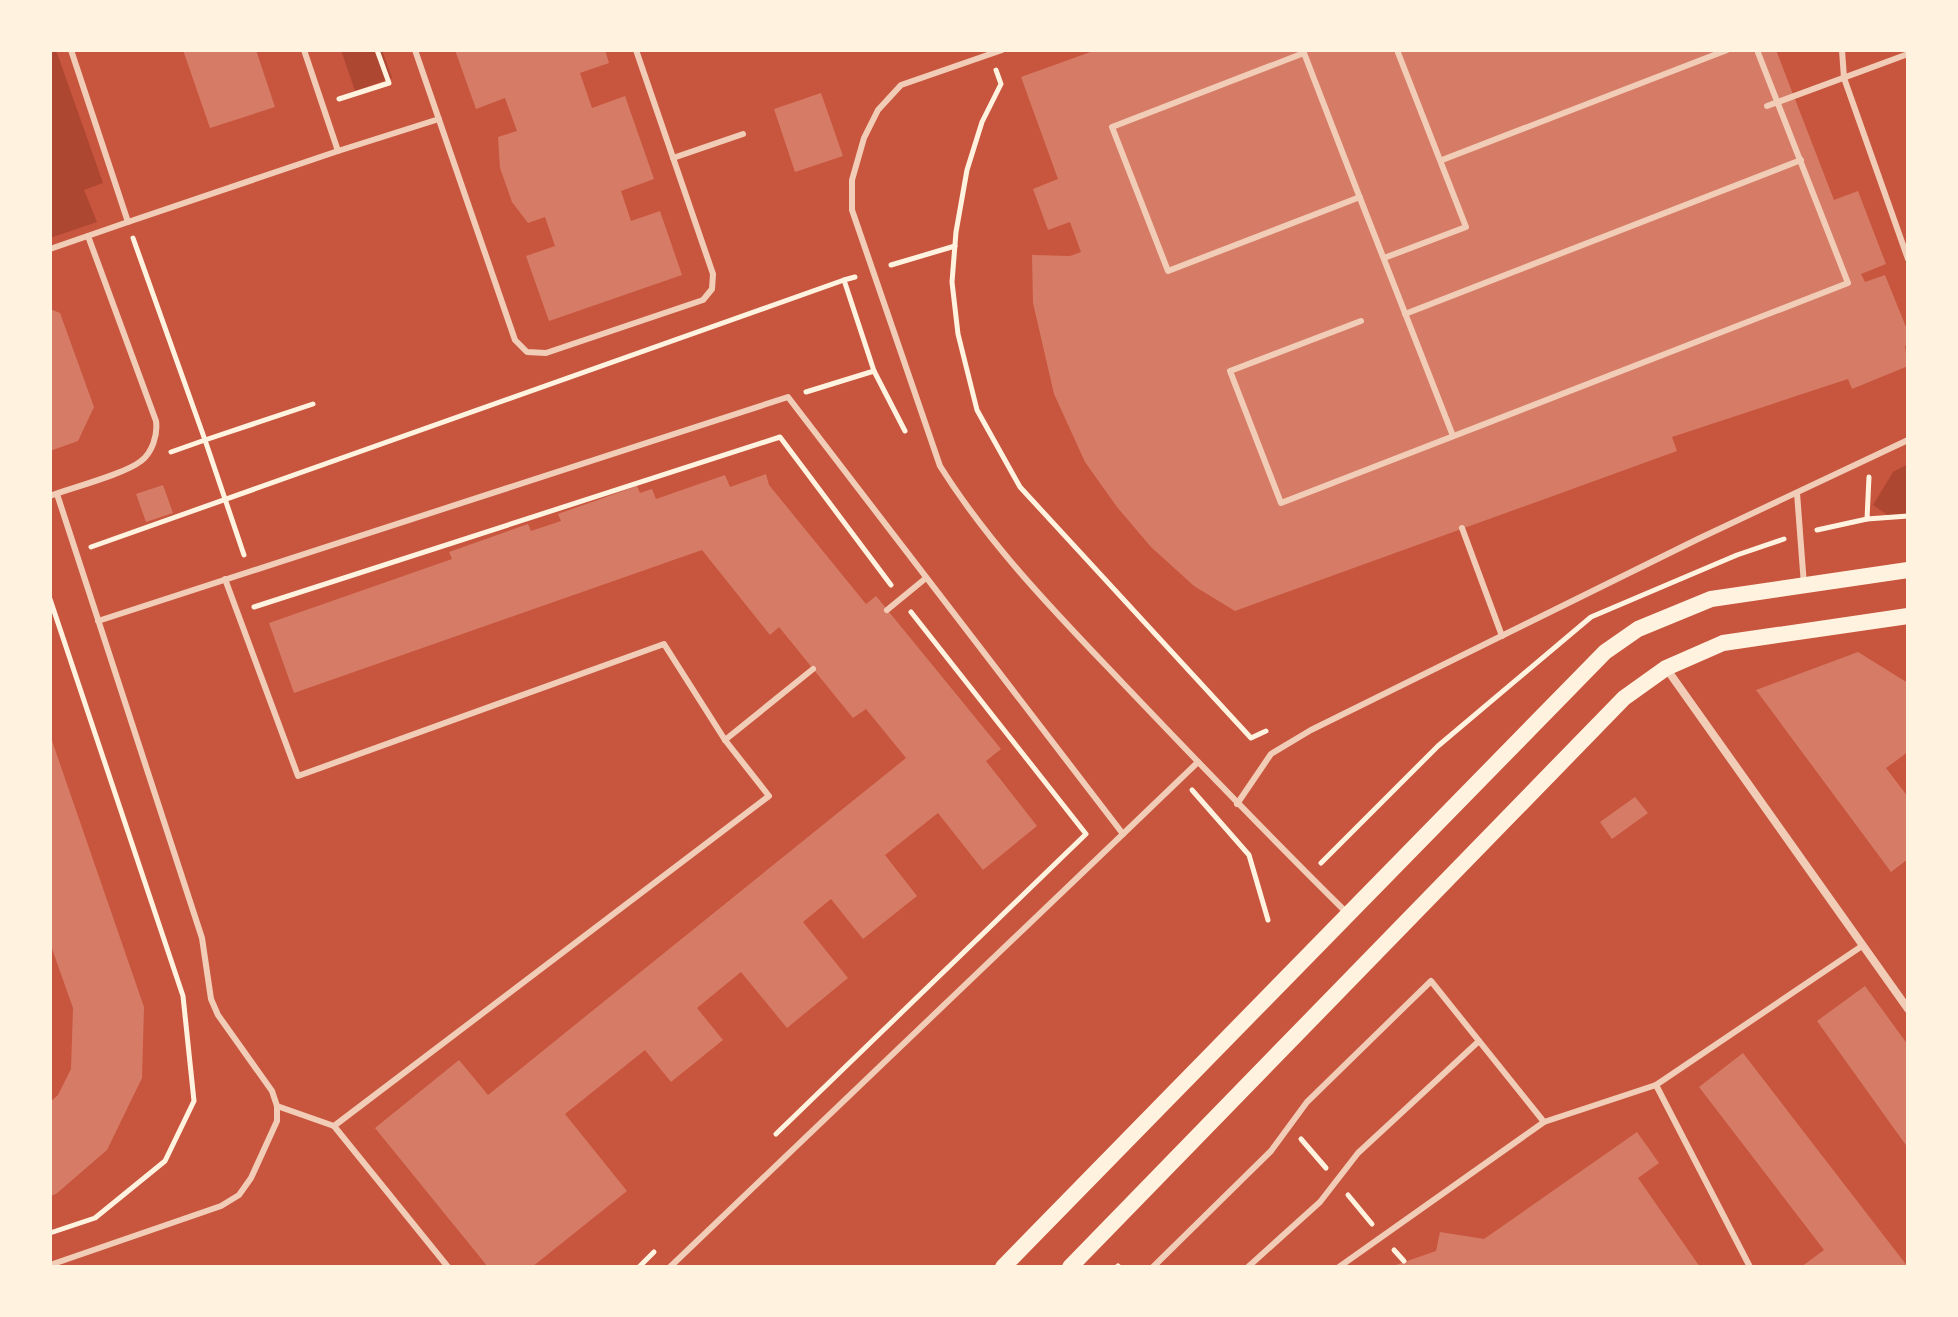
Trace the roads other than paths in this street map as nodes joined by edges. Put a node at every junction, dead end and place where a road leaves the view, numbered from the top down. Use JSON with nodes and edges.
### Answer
{"nodes":[{"id":1,"x":71,"y":50,"type":"edge"},
{"id":2,"x":304,"y":50,"type":"edge"},
{"id":3,"x":415,"y":50,"type":"edge"},
{"id":4,"x":636,"y":50,"type":"edge"},
{"id":5,"x":1002,"y":50,"type":"edge"},
{"id":6,"x":1397,"y":50,"type":"edge"},
{"id":7,"x":1727,"y":50,"type":"edge"},
{"id":8,"x":1757,"y":50,"type":"edge"},
{"id":9,"x":1842,"y":50,"type":"edge"},
{"id":10,"x":1908,"y":54,"type":"edge"},
{"id":11,"x":1844,"y":78,"type":"junction"},
{"id":12,"x":1778,"y":102,"type":"junction"},
{"id":13,"x":1767,"y":106,"type":"dead end"},
{"id":14,"x":439,"y":119,"type":"junction"},
{"id":15,"x":743,"y":134,"type":"dead end"},
{"id":16,"x":338,"y":151,"type":"junction"},
{"id":17,"x":673,"y":158,"type":"junction"},
{"id":18,"x":1442,"y":160,"type":"dead end"},
{"id":19,"x":1801,"y":160,"type":"junction"},
{"id":20,"x":1360,"y":197,"type":"junction"},
{"id":21,"x":128,"y":222,"type":"junction"},
{"id":22,"x":88,"y":236,"type":"junction"},
{"id":23,"x":50,"y":249,"type":"edge"},
{"id":24,"x":1384,"y":258,"type":"junction"},
{"id":25,"x":1908,"y":259,"type":"edge"},
{"id":26,"x":1405,"y":314,"type":"junction"},
{"id":27,"x":1361,"y":321,"type":"dead end"},
{"id":28,"x":1453,"y":436,"type":"junction"},
{"id":29,"x":1908,"y":440,"type":"edge"},
{"id":30,"x":1797,"y":493,"type":"junction"},
{"id":31,"x":53,"y":495,"type":"edge"},
{"id":32,"x":1462,"y":528,"type":"dead end"},
{"id":33,"x":1908,"y":570,"type":"edge"},
{"id":34,"x":926,"y":578,"type":"junction"},
{"id":35,"x":225,"y":579,"type":"junction"},
{"id":36,"x":1804,"y":585,"type":"junction"},
{"id":37,"x":887,"y":610,"type":"dead end"},
{"id":38,"x":1908,"y":616,"type":"edge"},
{"id":39,"x":98,"y":621,"type":"junction"},
{"id":40,"x":1502,"y":636,"type":"junction"},
{"id":41,"x":1666,"y":668,"type":"junction"},
{"id":42,"x":813,"y":669,"type":"dead end"},
{"id":43,"x":725,"y":740,"type":"junction"},
{"id":44,"x":1198,"y":762,"type":"junction"},
{"id":45,"x":1237,"y":804,"type":"junction"},
{"id":46,"x":1123,"y":834,"type":"junction"},
{"id":47,"x":1349,"y":915,"type":"junction"},
{"id":48,"x":1862,"y":946,"type":"junction"},
{"id":49,"x":1908,"y":1009,"type":"edge"},
{"id":50,"x":1479,"y":1041,"type":"junction"},
{"id":51,"x":1656,"y":1085,"type":"junction"},
{"id":52,"x":277,"y":1106,"type":"junction"},
{"id":53,"x":1544,"y":1122,"type":"junction"},
{"id":54,"x":334,"y":1126,"type":"junction"},
{"id":55,"x":50,"y":1265,"type":"edge"},
{"id":56,"x":448,"y":1267,"type":"edge"},
{"id":57,"x":670,"y":1267,"type":"edge"},
{"id":58,"x":1003,"y":1267,"type":"edge"},
{"id":59,"x":1070,"y":1267,"type":"edge"},
{"id":60,"x":1153,"y":1267,"type":"edge"},
{"id":61,"x":1248,"y":1267,"type":"edge"},
{"id":62,"x":1339,"y":1267,"type":"edge"},
{"id":63,"x":1750,"y":1267,"type":"edge"}],
"edges":[{"from":1,"to":21,"type":"lane"},
{"from":2,"to":16,"type":"lane"},
{"from":3,"to":14,"type":"lane"},
{"from":4,"to":17,"type":"lane"},
{"from":5,"to":44,"type":"lane"},
{"from":6,"to":24,"type":"lane"},
{"from":7,"to":18,"type":"lane"},
{"from":8,"to":12,"type":"lane"},
{"from":9,"to":11,"type":"lane"},
{"from":10,"to":11,"type":"lane"},
{"from":11,"to":12,"type":"lane"},
{"from":11,"to":25,"type":"lane"},
{"from":12,"to":13,"type":"lane"},
{"from":12,"to":19,"type":"lane"},
{"from":14,"to":16,"type":"lane"},
{"from":14,"to":17,"type":"lane"},
{"from":15,"to":17,"type":"lane"},
{"from":16,"to":21,"type":"lane"},
{"from":19,"to":26,"type":"lane"},
{"from":19,"to":28,"type":"lane"},
{"from":20,"to":20,"type":"lane"},
{"from":20,"to":24,"type":"lane"},
{"from":21,"to":22,"type":"lane"},
{"from":22,"to":23,"type":"lane"},
{"from":22,"to":31,"type":"lane"},
{"from":24,"to":26,"type":"lane"},
{"from":26,"to":28,"type":"lane"},
{"from":27,"to":28,"type":"lane"},
{"from":29,"to":30,"type":"lane"},
{"from":30,"to":36,"type":"lane"},
{"from":30,"to":40,"type":"lane"},
{"from":31,"to":39,"type":"lane"},
{"from":32,"to":40,"type":"lane"},
{"from":33,"to":36,"type":"main road"},
{"from":34,"to":35,"type":"lane"},
{"from":34,"to":37,"type":"lane"},
{"from":34,"to":46,"type":"lane"},
{"from":35,"to":39,"type":"lane"},
{"from":35,"to":43,"type":"lane"},
{"from":36,"to":47,"type":"main road"},
{"from":38,"to":41,"type":"main road"},
{"from":39,"to":52,"type":"lane"},
{"from":40,"to":45,"type":"lane"},
{"from":41,"to":48,"type":"street"},
{"from":41,"to":59,"type":"main road"},
{"from":42,"to":43,"type":"lane"},
{"from":43,"to":54,"type":"lane"},
{"from":44,"to":45,"type":"lane"},
{"from":44,"to":46,"type":"lane"},
{"from":45,"to":47,"type":"lane"},
{"from":46,"to":57,"type":"lane"},
{"from":47,"to":58,"type":"main road"},
{"from":48,"to":49,"type":"street"},
{"from":48,"to":51,"type":"lane"},
{"from":50,"to":53,"type":"lane"},
{"from":50,"to":60,"type":"lane"},
{"from":50,"to":61,"type":"lane"},
{"from":51,"to":53,"type":"lane"},
{"from":51,"to":63,"type":"lane"},
{"from":52,"to":54,"type":"lane"},
{"from":52,"to":55,"type":"lane"},
{"from":53,"to":62,"type":"lane"},
{"from":54,"to":56,"type":"lane"}]}
